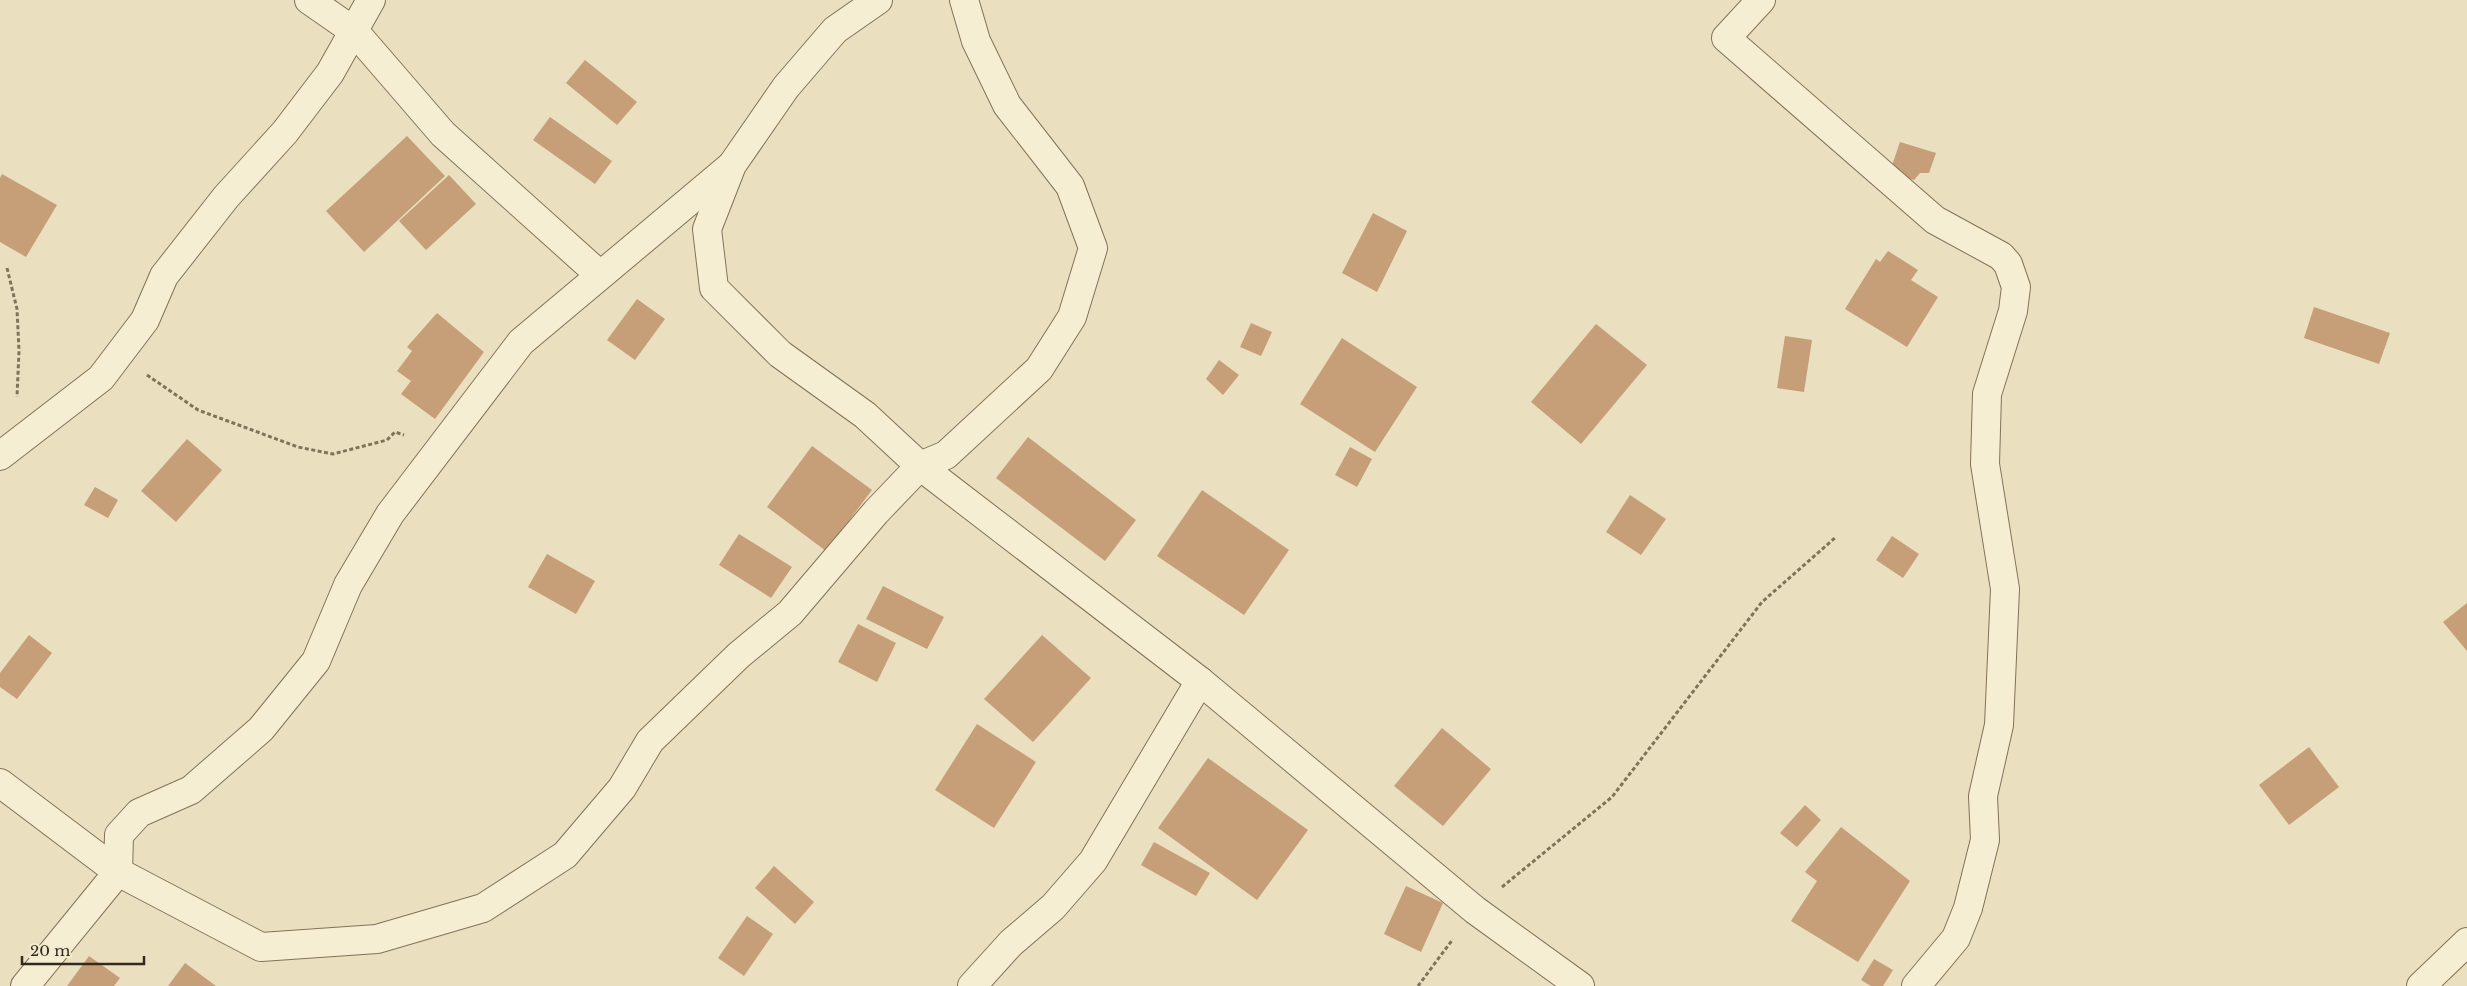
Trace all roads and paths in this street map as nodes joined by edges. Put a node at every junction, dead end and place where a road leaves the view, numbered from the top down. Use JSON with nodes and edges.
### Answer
{"nodes":[{"id":1,"x":309,"y":0,"type":"edge"},
{"id":2,"x":371,"y":0,"type":"edge"},
{"id":3,"x":878,"y":0,"type":"edge"},
{"id":4,"x":964,"y":0,"type":"edge"},
{"id":5,"x":1761,"y":0,"type":"edge"},
{"id":6,"x":355,"y":32,"type":"junction"},
{"id":7,"x":732,"y":165,"type":"junction"},
{"id":8,"x":7,"y":268,"type":"dead end"},
{"id":9,"x":600,"y":275,"type":"junction"},
{"id":10,"x":101,"y":378,"type":"junction"},
{"id":11,"x":16,"y":400,"type":"dead end"},
{"id":12,"x":440,"y":449,"type":"junction"},
{"id":13,"x":0,"y":456,"type":"edge"},
{"id":14,"x":920,"y":466,"type":"junction"},
{"id":15,"x":1836,"y":537,"type":"dead end"},
{"id":16,"x":1200,"y":681,"type":"junction"},
{"id":17,"x":0,"y":784,"type":"edge"},
{"id":18,"x":118,"y":872,"type":"junction"},
{"id":19,"x":1475,"y":910,"type":"junction"},
{"id":20,"x":2467,"y":942,"type":"edge"},
{"id":21,"x":25,"y":986,"type":"edge"},
{"id":22,"x":972,"y":986,"type":"edge"},
{"id":23,"x":1418,"y":986,"type":"edge"},
{"id":24,"x":1580,"y":986,"type":"edge"},
{"id":25,"x":1916,"y":986,"type":"edge"},
{"id":26,"x":2421,"y":986,"type":"edge"}],
"edges":[{"from":1,"to":6,"type":"street"},
{"from":2,"to":6,"type":"street"},
{"from":3,"to":7,"type":"street"},
{"from":4,"to":14,"type":"street"},
{"from":5,"to":25,"type":"street"},
{"from":6,"to":9,"type":"street"},
{"from":6,"to":10,"type":"street"},
{"from":7,"to":9,"type":"street"},
{"from":7,"to":14,"type":"street"},
{"from":8,"to":11,"type":"path"},
{"from":9,"to":12,"type":"street"},
{"from":10,"to":12,"type":"path"},
{"from":10,"to":13,"type":"street"},
{"from":12,"to":18,"type":"street"},
{"from":14,"to":16,"type":"street"},
{"from":14,"to":18,"type":"street"},
{"from":15,"to":19,"type":"path"},
{"from":16,"to":19,"type":"street"},
{"from":16,"to":22,"type":"street"},
{"from":17,"to":18,"type":"street"},
{"from":18,"to":21,"type":"street"},
{"from":19,"to":23,"type":"path"},
{"from":19,"to":24,"type":"street"},
{"from":20,"to":26,"type":"street"}]}
